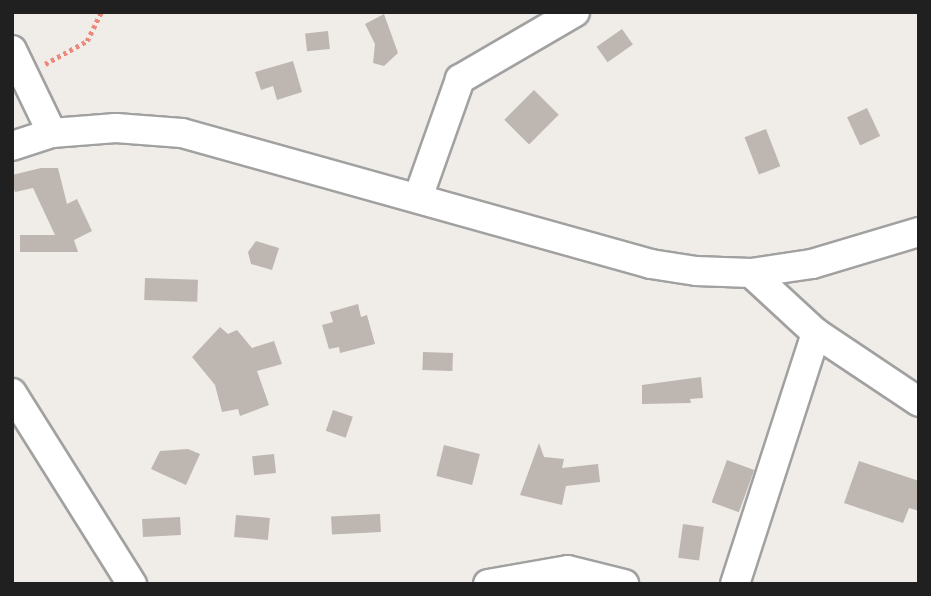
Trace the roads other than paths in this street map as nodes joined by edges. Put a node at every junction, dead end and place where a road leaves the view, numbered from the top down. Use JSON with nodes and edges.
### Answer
{"nodes":[{"id":1,"x":575,"y":12,"type":"edge"},
{"id":2,"x":12,"y":50,"type":"edge"},
{"id":3,"x":52,"y":133,"type":"junction"},
{"id":4,"x":12,"y":146,"type":"edge"},
{"id":5,"x":419,"y":195,"type":"junction"},
{"id":6,"x":919,"y":232,"type":"edge"},
{"id":7,"x":751,"y":273,"type":"junction"},
{"id":8,"x":816,"y":333,"type":"junction"},
{"id":9,"x":12,"y":393,"type":"edge"},
{"id":10,"x":919,"y":402,"type":"edge"},
{"id":11,"x":544,"y":577,"type":"edge"},
{"id":12,"x":132,"y":584,"type":"edge"},
{"id":13,"x":488,"y":584,"type":"edge"},
{"id":14,"x":624,"y":584,"type":"edge"},
{"id":15,"x":735,"y":584,"type":"edge"}],
"edges":[{"from":1,"to":5,"type":"street"},
{"from":2,"to":3,"type":"street"},
{"from":3,"to":4,"type":"street"},
{"from":3,"to":5,"type":"street"},
{"from":5,"to":7,"type":"street"},
{"from":6,"to":7,"type":"street"},
{"from":7,"to":8,"type":"street"},
{"from":8,"to":10,"type":"street"},
{"from":8,"to":15,"type":"street"},
{"from":9,"to":12,"type":"street"},
{"from":11,"to":13,"type":"street"},
{"from":11,"to":14,"type":"street"}]}
